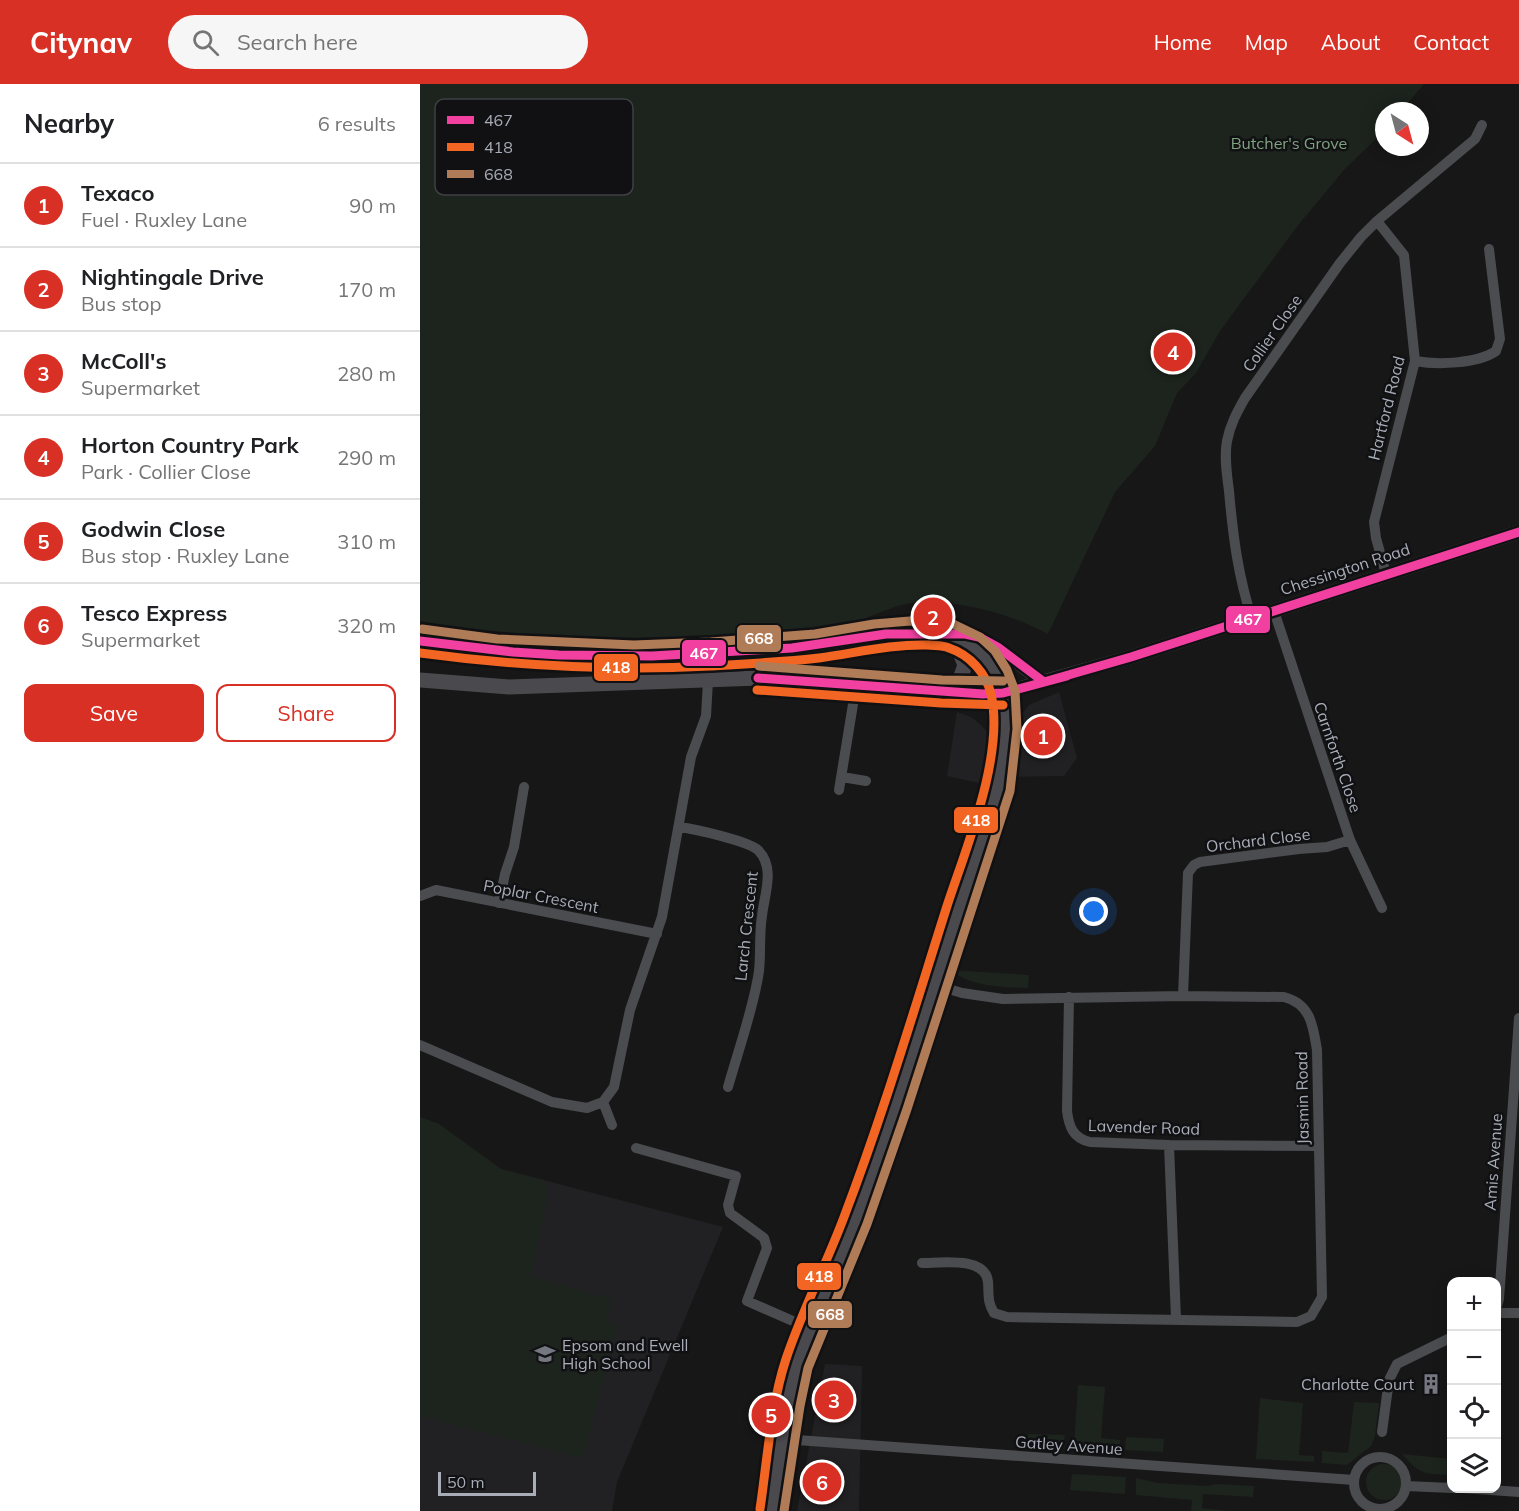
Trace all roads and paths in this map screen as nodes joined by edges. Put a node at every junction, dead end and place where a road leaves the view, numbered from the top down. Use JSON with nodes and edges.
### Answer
{"nodes":[{"id":1,"x":1482,"y":125,"type":"dead end"},
{"id":2,"x":1377,"y":221,"type":"junction"},
{"id":3,"x":1489,"y":249,"type":"dead end"},
{"id":4,"x":1415,"y":361,"type":"junction"},
{"id":5,"x":1519,"y":532,"type":"edge"},
{"id":6,"x":1386,"y":574,"type":"junction"},
{"id":7,"x":1274,"y":611,"type":"junction"},
{"id":8,"x":1252,"y":619,"type":"junction"},
{"id":9,"x":923,"y":633,"type":"junction"},
{"id":10,"x":949,"y":634,"type":"junction"},
{"id":11,"x":420,"y":641,"type":"edge"},
{"id":12,"x":420,"y":680,"type":"edge"},
{"id":13,"x":708,"y":681,"type":"junction"},
{"id":14,"x":1044,"y":682,"type":"junction"},
{"id":15,"x":855,"y":686,"type":"junction"},
{"id":16,"x":946,"y":692,"type":"junction"},
{"id":17,"x":1003,"y":693,"type":"junction"},
{"id":18,"x":842,"y":777,"type":"junction"},
{"id":19,"x":866,"y":781,"type":"dead end"},
{"id":20,"x":524,"y":787,"type":"dead end"},
{"id":21,"x":839,"y":790,"type":"dead end"},
{"id":22,"x":679,"y":826,"type":"junction"},
{"id":23,"x":1350,"y":840,"type":"junction"},
{"id":24,"x":420,"y":896,"type":"edge"},
{"id":25,"x":499,"y":903,"type":"junction"},
{"id":26,"x":1382,"y":908,"type":"dead end"},
{"id":27,"x":657,"y":934,"type":"junction"},
{"id":28,"x":935,"y":985,"type":"junction"},
{"id":29,"x":1184,"y":996,"type":"junction"},
{"id":30,"x":1069,"y":997,"type":"junction"},
{"id":31,"x":1519,"y":1018,"type":"edge"},
{"id":32,"x":420,"y":1045,"type":"edge"},
{"id":33,"x":728,"y":1087,"type":"dead end"},
{"id":34,"x":603,"y":1102,"type":"junction"},
{"id":35,"x":1516,"y":1110,"type":"edge"},
{"id":36,"x":612,"y":1125,"type":"dead end"},
{"id":37,"x":1169,"y":1145,"type":"junction"},
{"id":38,"x":1318,"y":1146,"type":"junction"},
{"id":39,"x":636,"y":1148,"type":"dead end"},
{"id":40,"x":922,"y":1263,"type":"dead end"},
{"id":41,"x":1501,"y":1277,"type":"edge"},
{"id":42,"x":1501,"y":1311,"type":"edge"},
{"id":43,"x":1519,"y":1313,"type":"edge"},
{"id":44,"x":1176,"y":1319,"type":"junction"},
{"id":45,"x":811,"y":1329,"type":"junction"},
{"id":46,"x":1447,"y":1339,"type":"edge"},
{"id":47,"x":1382,"y":1432,"type":"dead end"},
{"id":48,"x":783,"y":1439,"type":"junction"},
{"id":49,"x":1354,"y":1480,"type":"junction"},
{"id":50,"x":1406,"y":1486,"type":"junction"},
{"id":51,"x":1447,"y":1488,"type":"edge"},
{"id":52,"x":1501,"y":1491,"type":"edge"},
{"id":53,"x":1519,"y":1492,"type":"edge"},
{"id":54,"x":1376,"y":1510,"type":"edge"},
{"id":55,"x":772,"y":1511,"type":"edge"}],
"edges":[{"from":1,"to":2,"type":"street","name":"Collier Close"},
{"from":2,"to":4,"type":"street","name":"Hartford Road"},
{"from":2,"to":8,"type":"street","name":"Collier Close"},
{"from":3,"to":4,"type":"street"},
{"from":4,"to":6,"type":"street","name":"Hartford Road"},
{"from":5,"to":6,"type":"street","name":"Chessington Road"},
{"from":6,"to":7,"type":"street","name":"Chessington Road"},
{"from":7,"to":8,"type":"street","name":"Chessington Road"},
{"from":7,"to":23,"type":"street","name":"Carnforth Close"},
{"from":8,"to":14,"type":"street","name":"Chessington Road"},
{"from":9,"to":10,"type":"main road"},
{"from":9,"to":11,"type":"main road"},
{"from":9,"to":16,"type":"main road"},
{"from":10,"to":14,"type":"street"},
{"from":10,"to":17,"type":"main road"},
{"from":12,"to":13,"type":"main road","name":"Chessington Road"},
{"from":13,"to":15,"type":"main road","name":"Chessington Road"},
{"from":13,"to":22,"type":"street"},
{"from":14,"to":17,"type":"street","name":"Chessington Road"},
{"from":15,"to":16,"type":"main road","name":"Chessington Road"},
{"from":15,"to":18,"type":"street"},
{"from":16,"to":17,"type":"main road","name":"Chessington Road"},
{"from":17,"to":28,"type":"main road"},
{"from":18,"to":19,"type":"street"},
{"from":18,"to":21,"type":"street"},
{"from":20,"to":25,"type":"street"},
{"from":22,"to":27,"type":"street"},
{"from":22,"to":33,"type":"street","name":"Larch Crescent"},
{"from":23,"to":26,"type":"street","name":"Carnforth Close"},
{"from":23,"to":29,"type":"street","name":"Orchard Close"},
{"from":24,"to":25,"type":"street","name":"Poplar Crescent"},
{"from":25,"to":27,"type":"street","name":"Poplar Crescent"},
{"from":27,"to":34,"type":"street"},
{"from":28,"to":30,"type":"street","name":"Jasmin Road"},
{"from":28,"to":45,"type":"main road"},
{"from":29,"to":30,"type":"street","name":"Jasmin Road"},
{"from":29,"to":38,"type":"street","name":"Jasmin Road"},
{"from":30,"to":37,"type":"street","name":"Lavender Road"},
{"from":31,"to":35,"type":"street","name":"Amis Avenue"},
{"from":32,"to":34,"type":"street"},
{"from":34,"to":36,"type":"street"},
{"from":35,"to":41,"type":"street","name":"Amis Avenue"},
{"from":37,"to":38,"type":"street","name":"Lavender Road"},
{"from":37,"to":44,"type":"street"},
{"from":38,"to":44,"type":"street","name":"Jasmin Road"},
{"from":39,"to":45,"type":"street"},
{"from":40,"to":44,"type":"street","name":"Jasmin Road"},
{"from":42,"to":43,"type":"street"},
{"from":45,"to":48,"type":"main road"},
{"from":46,"to":47,"type":"street"},
{"from":48,"to":49,"type":"street","name":"Gatley Avenue"},
{"from":48,"to":55,"type":"main road"},
{"from":49,"to":50,"type":"street"},
{"from":49,"to":54,"type":"street"},
{"from":50,"to":51,"type":"street"},
{"from":50,"to":54,"type":"street"},
{"from":52,"to":53,"type":"street"}]}
